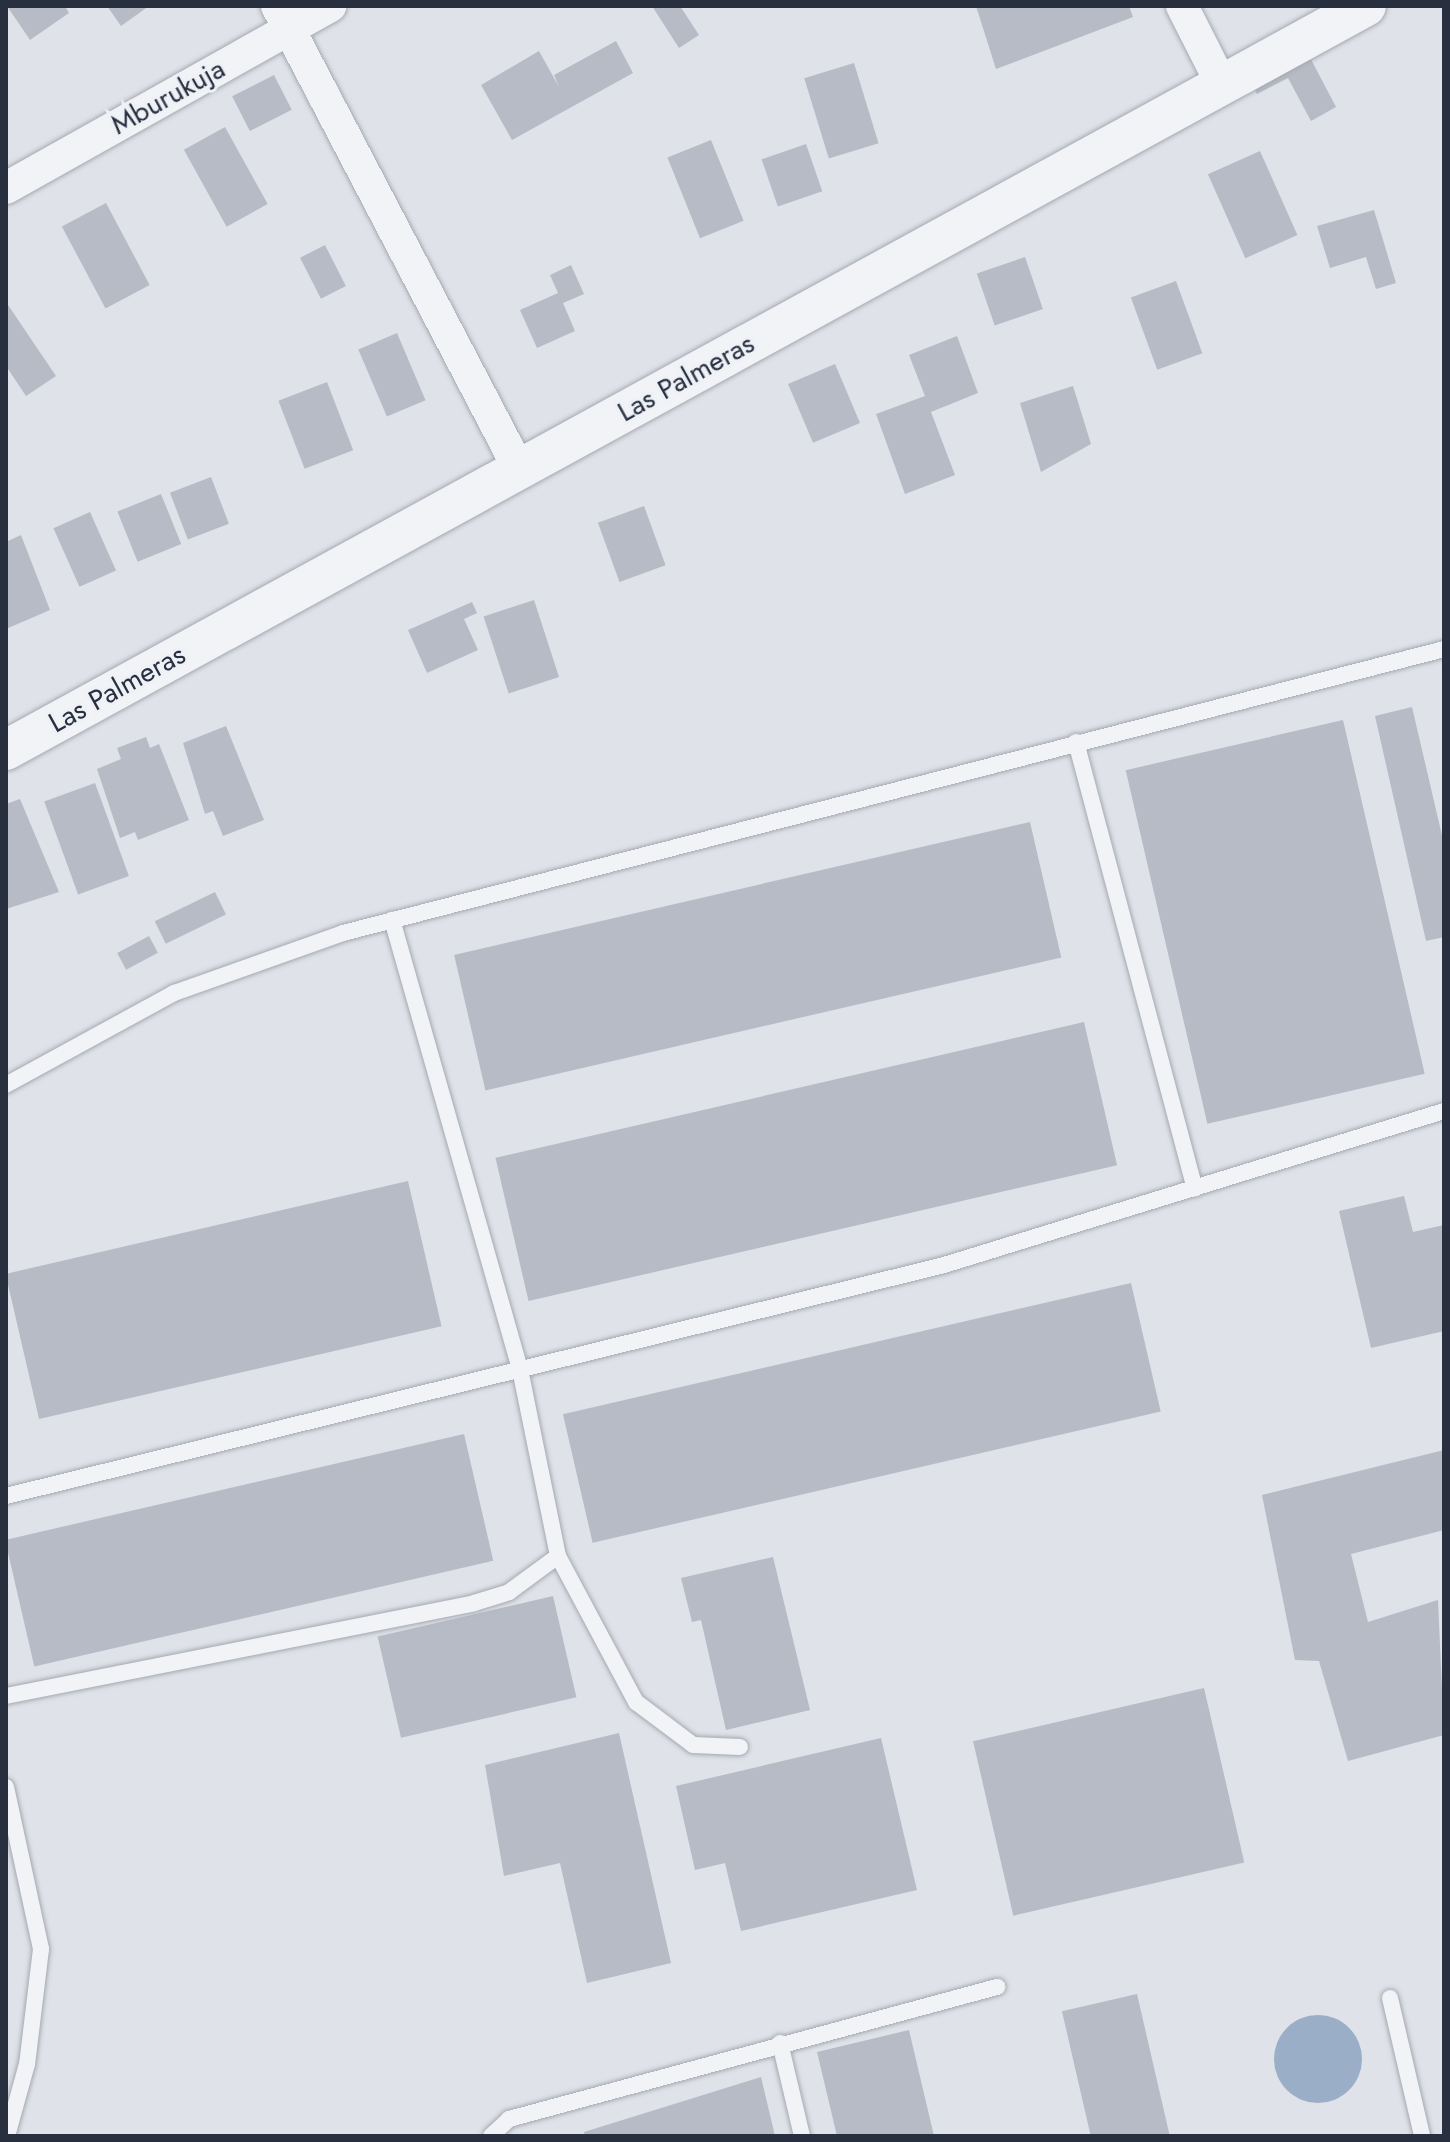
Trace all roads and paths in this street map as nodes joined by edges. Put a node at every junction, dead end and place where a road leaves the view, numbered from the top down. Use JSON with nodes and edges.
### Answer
{"nodes":[{"id":1,"x":330,"y":6,"type":"edge"},
{"id":2,"x":1182,"y":6,"type":"edge"},
{"id":3,"x":1366,"y":6,"type":"edge"},
{"id":4,"x":283,"y":17,"type":"edge"},
{"id":5,"x":1222,"y":85,"type":"junction"},
{"id":6,"x":6,"y":188,"type":"edge"},
{"id":7,"x":519,"y":469,"type":"junction"},
{"id":8,"x":1444,"y":649,"type":"edge"},
{"id":9,"x":1076,"y":742,"type":"junction"},
{"id":10,"x":6,"y":750,"type":"edge"},
{"id":11,"x":392,"y":920,"type":"junction"},
{"id":12,"x":6,"y":1085,"type":"edge"},
{"id":13,"x":1444,"y":1111,"type":"edge"},
{"id":14,"x":1195,"y":1188,"type":"junction"},
{"id":15,"x":520,"y":1369,"type":"junction"},
{"id":16,"x":6,"y":1496,"type":"edge"},
{"id":17,"x":558,"y":1556,"type":"junction"},
{"id":18,"x":6,"y":1696,"type":"edge"},
{"id":19,"x":740,"y":1747,"type":"dead end"},
{"id":20,"x":6,"y":1787,"type":"edge"},
{"id":21,"x":997,"y":1987,"type":"dead end"},
{"id":22,"x":1390,"y":1998,"type":"dead end"},
{"id":23,"x":780,"y":2043,"type":"junction"},
{"id":24,"x":7,"y":2136,"type":"edge"},
{"id":25,"x":491,"y":2136,"type":"edge"},
{"id":26,"x":802,"y":2136,"type":"edge"},
{"id":27,"x":1422,"y":2136,"type":"edge"}],
"edges":[{"from":1,"to":4,"type":"street","name":"Mburukuja"},
{"from":2,"to":5,"type":"street"},
{"from":3,"to":5,"type":"street","name":"Las Palmeras"},
{"from":4,"to":6,"type":"street","name":"Mburukuja"},
{"from":4,"to":7,"type":"street"},
{"from":5,"to":7,"type":"street","name":"Las Palmeras"},
{"from":7,"to":10,"type":"street","name":"Las Palmeras"},
{"from":8,"to":9,"type":"lane"},
{"from":9,"to":11,"type":"lane"},
{"from":9,"to":14,"type":"lane"},
{"from":11,"to":12,"type":"lane"},
{"from":11,"to":15,"type":"lane"},
{"from":13,"to":14,"type":"lane"},
{"from":14,"to":15,"type":"lane"},
{"from":15,"to":16,"type":"lane"},
{"from":15,"to":17,"type":"lane"},
{"from":17,"to":18,"type":"lane"},
{"from":17,"to":19,"type":"lane"},
{"from":20,"to":24,"type":"lane"},
{"from":21,"to":23,"type":"lane"},
{"from":22,"to":27,"type":"lane"},
{"from":23,"to":25,"type":"lane"},
{"from":23,"to":26,"type":"lane"}]}
